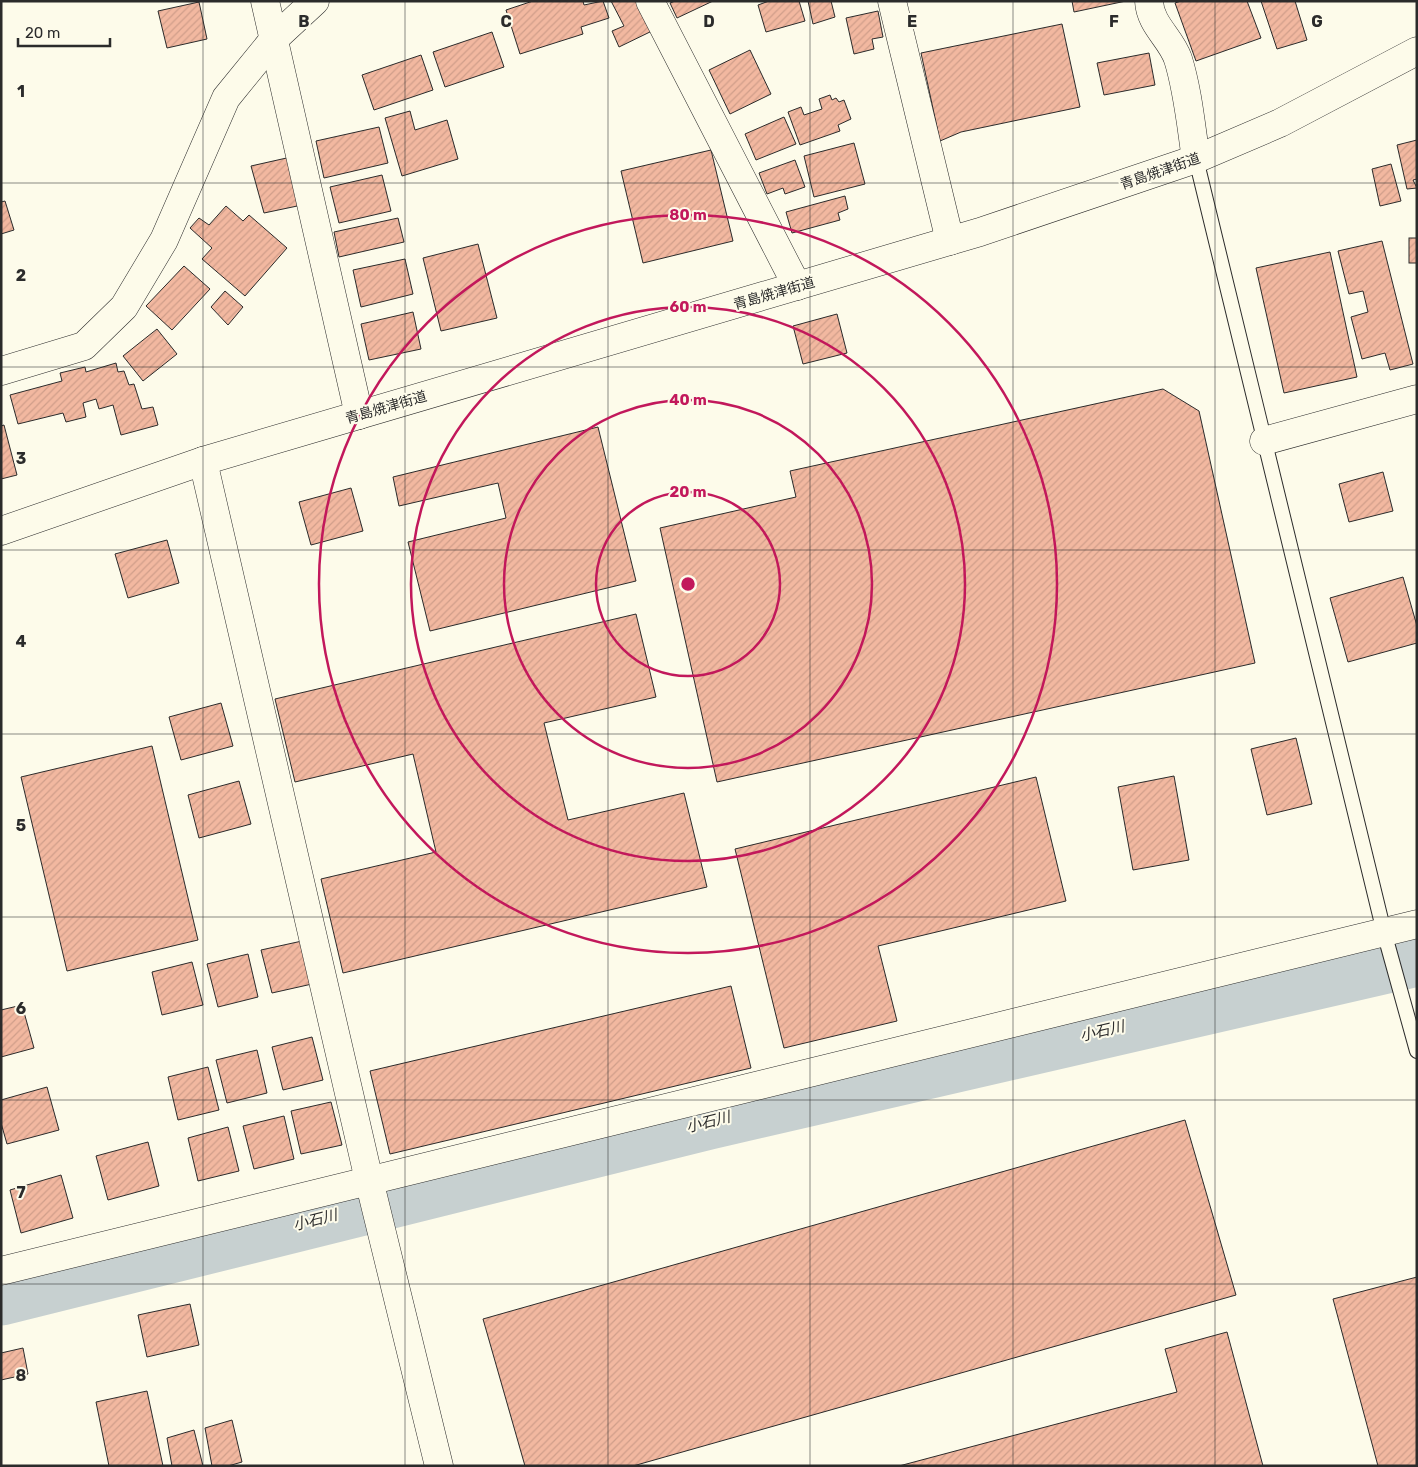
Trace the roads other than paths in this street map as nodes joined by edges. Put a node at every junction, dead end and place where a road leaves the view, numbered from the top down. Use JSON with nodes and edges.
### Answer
{"nodes":[{"id":1,"x":264,"y":1,"type":"edge"},
{"id":2,"x":315,"y":1,"type":"edge"},
{"id":3,"x":650,"y":1,"type":"edge"},
{"id":4,"x":892,"y":1,"type":"edge"},
{"id":5,"x":1149,"y":1,"type":"edge"},
{"id":6,"x":274,"y":38,"type":"junction"},
{"id":7,"x":1417,"y":51,"type":"edge"},
{"id":8,"x":1196,"y":159,"type":"junction"},
{"id":9,"x":950,"y":241,"type":"junction"},
{"id":10,"x":797,"y":286,"type":"junction"},
{"id":11,"x":1,"y":371,"type":"edge"},
{"id":12,"x":1417,"y":399,"type":"edge"},
{"id":13,"x":359,"y":415,"type":"junction"},
{"id":14,"x":1264,"y":441,"type":"junction"},
{"id":15,"x":203,"y":461,"type":"junction"},
{"id":16,"x":1,"y":531,"type":"edge"},
{"id":17,"x":1417,"y":924,"type":"edge"},
{"id":18,"x":1384,"y":932,"type":"junction"},
{"id":19,"x":1417,"y":1051,"type":"edge"},
{"id":20,"x":368,"y":1180,"type":"junction"},
{"id":21,"x":1,"y":1271,"type":"edge"},
{"id":22,"x":439,"y":1466,"type":"edge"}],
"edges":[{"from":1,"to":6,"type":"street"},
{"from":2,"to":6,"type":"street"},
{"from":3,"to":10,"type":"street"},
{"from":4,"to":9,"type":"street"},
{"from":5,"to":8,"type":"street"},
{"from":6,"to":11,"type":"street"},
{"from":6,"to":13,"type":"street"},
{"from":7,"to":8,"type":"street","name":"青島焼津街道"},
{"from":8,"to":9,"type":"street","name":"青島焼津街道"},
{"from":8,"to":14,"type":"lane"},
{"from":9,"to":10,"type":"street","name":"青島焼津街道"},
{"from":10,"to":13,"type":"street","name":"青島焼津街道"},
{"from":12,"to":14,"type":"street"},
{"from":13,"to":15,"type":"street","name":"青島焼津街道"},
{"from":14,"to":18,"type":"lane"},
{"from":15,"to":16,"type":"street","name":"青島焼津街道"},
{"from":15,"to":20,"type":"street"},
{"from":17,"to":18,"type":"street"},
{"from":18,"to":19,"type":"lane"},
{"from":18,"to":20,"type":"street"},
{"from":20,"to":21,"type":"street"},
{"from":20,"to":22,"type":"street"}]}
